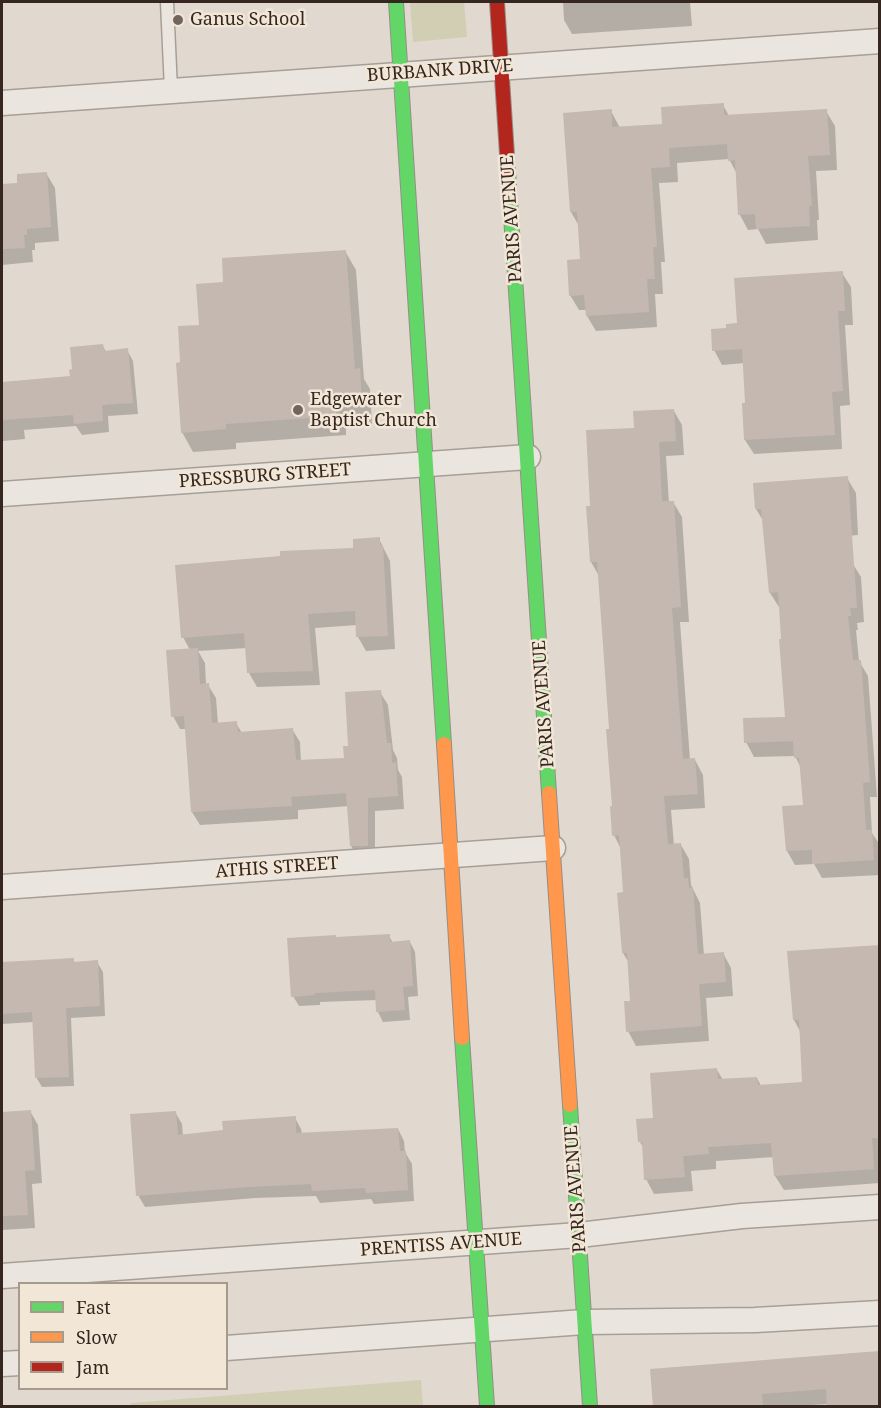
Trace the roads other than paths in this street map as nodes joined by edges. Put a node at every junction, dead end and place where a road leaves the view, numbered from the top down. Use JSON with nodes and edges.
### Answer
{"nodes":[{"id":1,"x":167,"y":2,"type":"edge"},
{"id":2,"x":396,"y":2,"type":"edge"},
{"id":3,"x":497,"y":2,"type":"edge"},
{"id":4,"x":879,"y":41,"type":"edge"},
{"id":5,"x":502,"y":67,"type":"junction"},
{"id":6,"x":401,"y":74,"type":"junction"},
{"id":7,"x":171,"y":90,"type":"junction"},
{"id":8,"x":2,"y":103,"type":"edge"},
{"id":9,"x":528,"y":458,"type":"junction"},
{"id":10,"x":426,"y":464,"type":"junction"},
{"id":11,"x":2,"y":494,"type":"edge"},
{"id":12,"x":553,"y":848,"type":"junction"},
{"id":13,"x":449,"y":855,"type":"junction"},
{"id":14,"x":2,"y":887,"type":"edge"},
{"id":15,"x":879,"y":1207,"type":"edge"},
{"id":16,"x":579,"y":1235,"type":"junction"},
{"id":17,"x":475,"y":1243,"type":"junction"},
{"id":18,"x":2,"y":1276,"type":"edge"},
{"id":19,"x":879,"y":1313,"type":"edge"},
{"id":20,"x":584,"y":1322,"type":"junction"},
{"id":21,"x":482,"y":1330,"type":"junction"},
{"id":22,"x":228,"y":1348,"type":"edge"},
{"id":23,"x":18,"y":1363,"type":"edge"},
{"id":24,"x":2,"y":1364,"type":"edge"},
{"id":25,"x":487,"y":1407,"type":"edge"},
{"id":26,"x":590,"y":1407,"type":"edge"}],
"edges":[{"from":1,"to":7,"type":"lane"},
{"from":2,"to":6,"type":"street"},
{"from":3,"to":5,"type":"street","name":"PARIS AVENUE"},
{"from":4,"to":5,"type":"street","name":"BURBANK DRIVE"},
{"from":5,"to":6,"type":"street","name":"BURBANK DRIVE"},
{"from":5,"to":9,"type":"street","name":"PARIS AVENUE"},
{"from":6,"to":7,"type":"street","name":"BURBANK DRIVE"},
{"from":6,"to":10,"type":"street"},
{"from":7,"to":8,"type":"street","name":"BURBANK DRIVE"},
{"from":9,"to":10,"type":"street","name":"PRESSBURG STREET"},
{"from":9,"to":12,"type":"street","name":"PARIS AVENUE"},
{"from":10,"to":11,"type":"street","name":"PRESSBURG STREET"},
{"from":10,"to":13,"type":"street"},
{"from":12,"to":13,"type":"street","name":"ATHIS STREET"},
{"from":12,"to":16,"type":"street","name":"PARIS AVENUE"},
{"from":13,"to":14,"type":"street","name":"ATHIS STREET"},
{"from":13,"to":17,"type":"street"},
{"from":15,"to":16,"type":"street","name":"PRENTISS AVENUE"},
{"from":16,"to":17,"type":"street","name":"PRENTISS AVENUE"},
{"from":16,"to":20,"type":"street","name":"PARIS AVENUE"},
{"from":17,"to":18,"type":"street","name":"PRENTISS AVENUE"},
{"from":17,"to":21,"type":"street"},
{"from":19,"to":20,"type":"street"},
{"from":20,"to":21,"type":"street"},
{"from":20,"to":26,"type":"street","name":"PARIS AVENUE"},
{"from":21,"to":22,"type":"street"},
{"from":21,"to":25,"type":"street"},
{"from":23,"to":24,"type":"street"}]}
